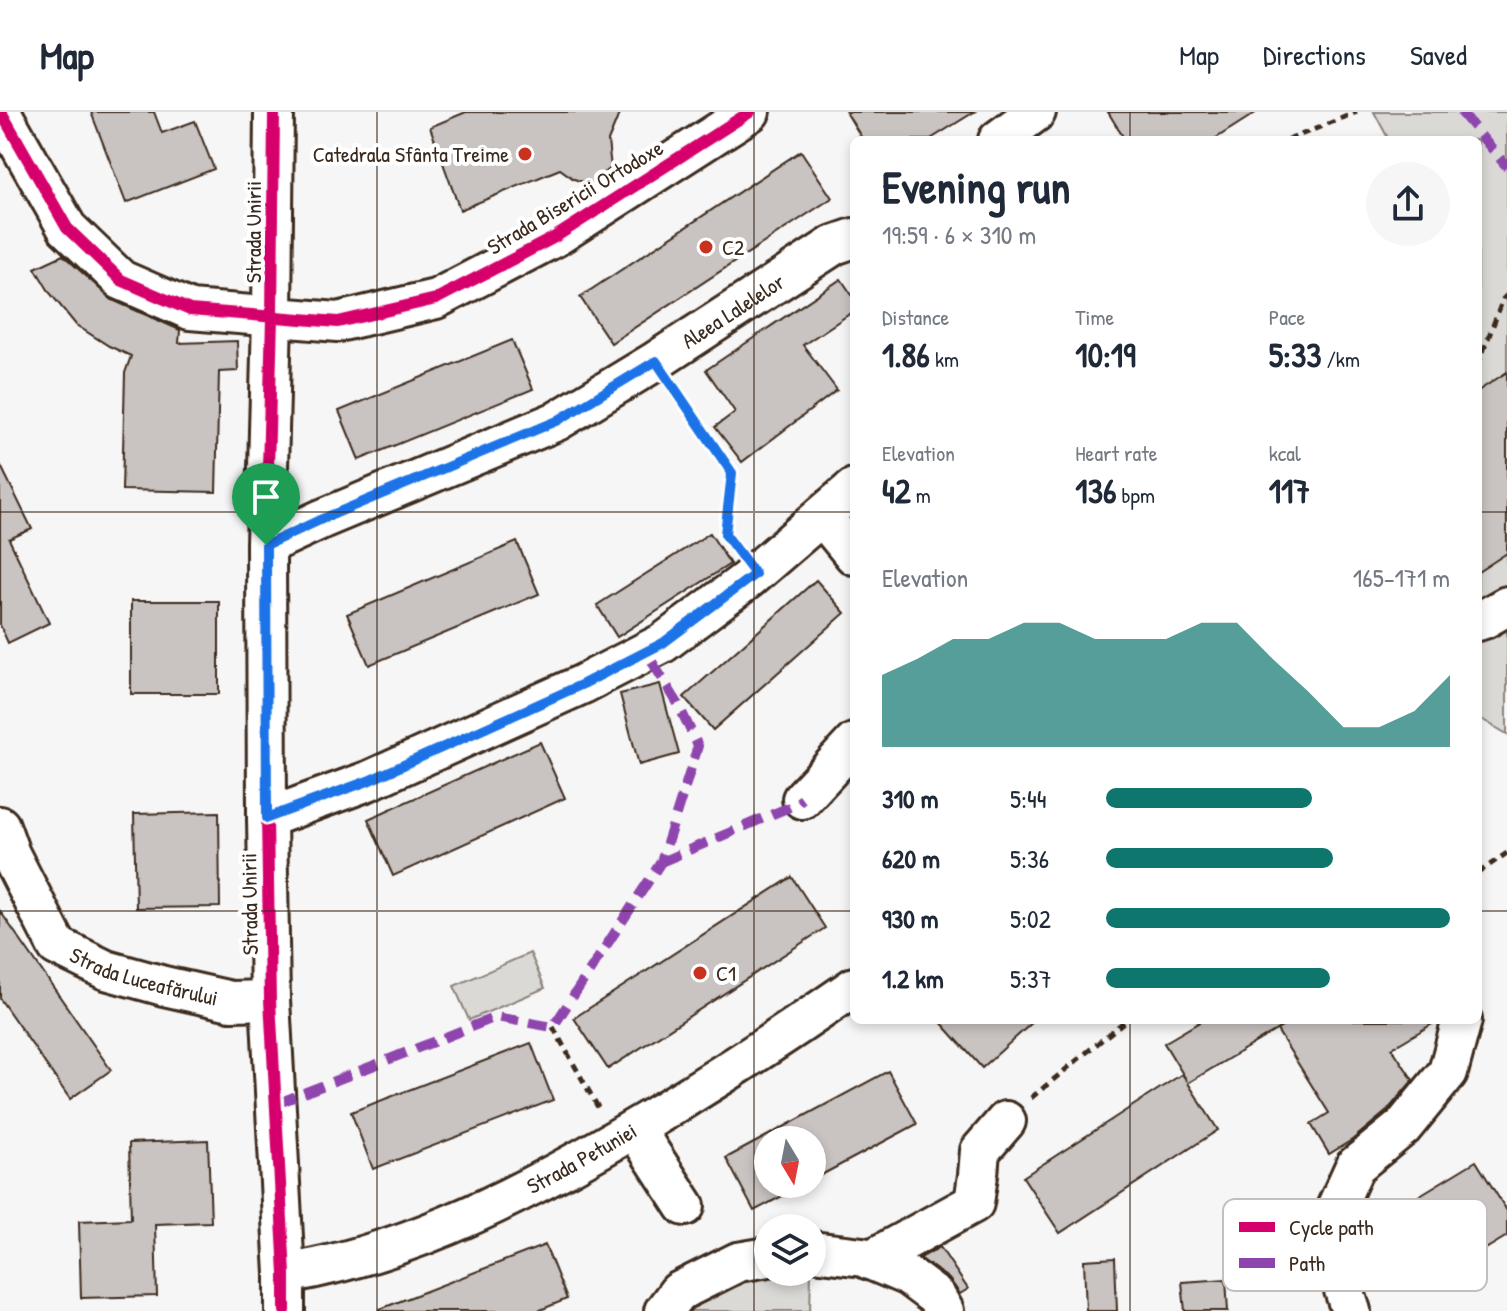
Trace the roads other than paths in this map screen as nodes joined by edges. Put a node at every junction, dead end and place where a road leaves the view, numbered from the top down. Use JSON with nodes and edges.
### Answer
{"nodes":[{"id":1,"x":1,"y":112,"type":"edge"},
{"id":2,"x":274,"y":112,"type":"edge"},
{"id":3,"x":750,"y":112,"type":"edge"},
{"id":4,"x":1036,"y":112,"type":"edge"},
{"id":5,"x":1003,"y":136,"type":"edge"},
{"id":6,"x":850,"y":239,"type":"edge"},
{"id":7,"x":272,"y":317,"type":"junction"},
{"id":8,"x":850,"y":492,"type":"edge"},
{"id":9,"x":822,"y":516,"type":"junction"},
{"id":10,"x":266,"y":545,"type":"junction"},
{"id":11,"x":850,"y":550,"type":"edge"},
{"id":12,"x":1507,"y":606,"type":"edge"},
{"id":13,"x":1482,"y":620,"type":"edge"},
{"id":14,"x":850,"y":747,"type":"edge"},
{"id":15,"x":802,"y":799,"type":"dead end"},
{"id":16,"x":267,"y":818,"type":"junction"},
{"id":17,"x":0,"y":826,"type":"edge"},
{"id":18,"x":850,"y":990,"type":"edge"},
{"id":19,"x":270,"y":1000,"type":"junction"},
{"id":20,"x":1461,"y":1024,"type":"edge"},
{"id":21,"x":1006,"y":1121,"type":"road end"},
{"id":22,"x":625,"y":1134,"type":"junction"},
{"id":23,"x":1340,"y":1199,"type":"edge"},
{"id":24,"x":685,"y":1206,"type":"dead end"},
{"id":25,"x":826,"y":1253,"type":"edge"},
{"id":26,"x":754,"y":1259,"type":"edge"},
{"id":27,"x":870,"y":1260,"type":"junction"},
{"id":28,"x":1344,"y":1291,"type":"edge"},
{"id":29,"x":285,"y":1293,"type":"edge"},
{"id":30,"x":664,"y":1311,"type":"edge"},
{"id":31,"x":944,"y":1311,"type":"edge"},
{"id":32,"x":1351,"y":1311,"type":"edge"}],
"edges":[{"from":1,"to":7,"type":"street","name":"Strada Bisericii Ortodoxe"},
{"from":2,"to":7,"type":"street","name":"Strada Unirii"},
{"from":3,"to":7,"type":"street","name":"Strada Bisericii Ortodoxe"},
{"from":4,"to":5,"type":"street"},
{"from":6,"to":10,"type":"street","name":"Aleea Lalelelor"},
{"from":7,"to":10,"type":"street","name":"Strada Unirii"},
{"from":8,"to":9,"type":"street"},
{"from":9,"to":11,"type":"street"},
{"from":9,"to":16,"type":"street"},
{"from":10,"to":16,"type":"street","name":"Strada Unirii"},
{"from":12,"to":13,"type":"street"},
{"from":14,"to":15,"type":"street"},
{"from":16,"to":19,"type":"street","name":"Strada Unirii"},
{"from":17,"to":19,"type":"street","name":"Strada Luceafărului"},
{"from":18,"to":22,"type":"street","name":"Strada Petuniei"},
{"from":19,"to":29,"type":"street","name":"Strada Unirii"},
{"from":20,"to":23,"type":"street"},
{"from":21,"to":27,"type":"street"},
{"from":22,"to":24,"type":"street"},
{"from":22,"to":29,"type":"street","name":"Strada Petuniei"},
{"from":25,"to":27,"type":"street"},
{"from":26,"to":30,"type":"street"},
{"from":27,"to":31,"type":"street"},
{"from":28,"to":32,"type":"street"}]}
